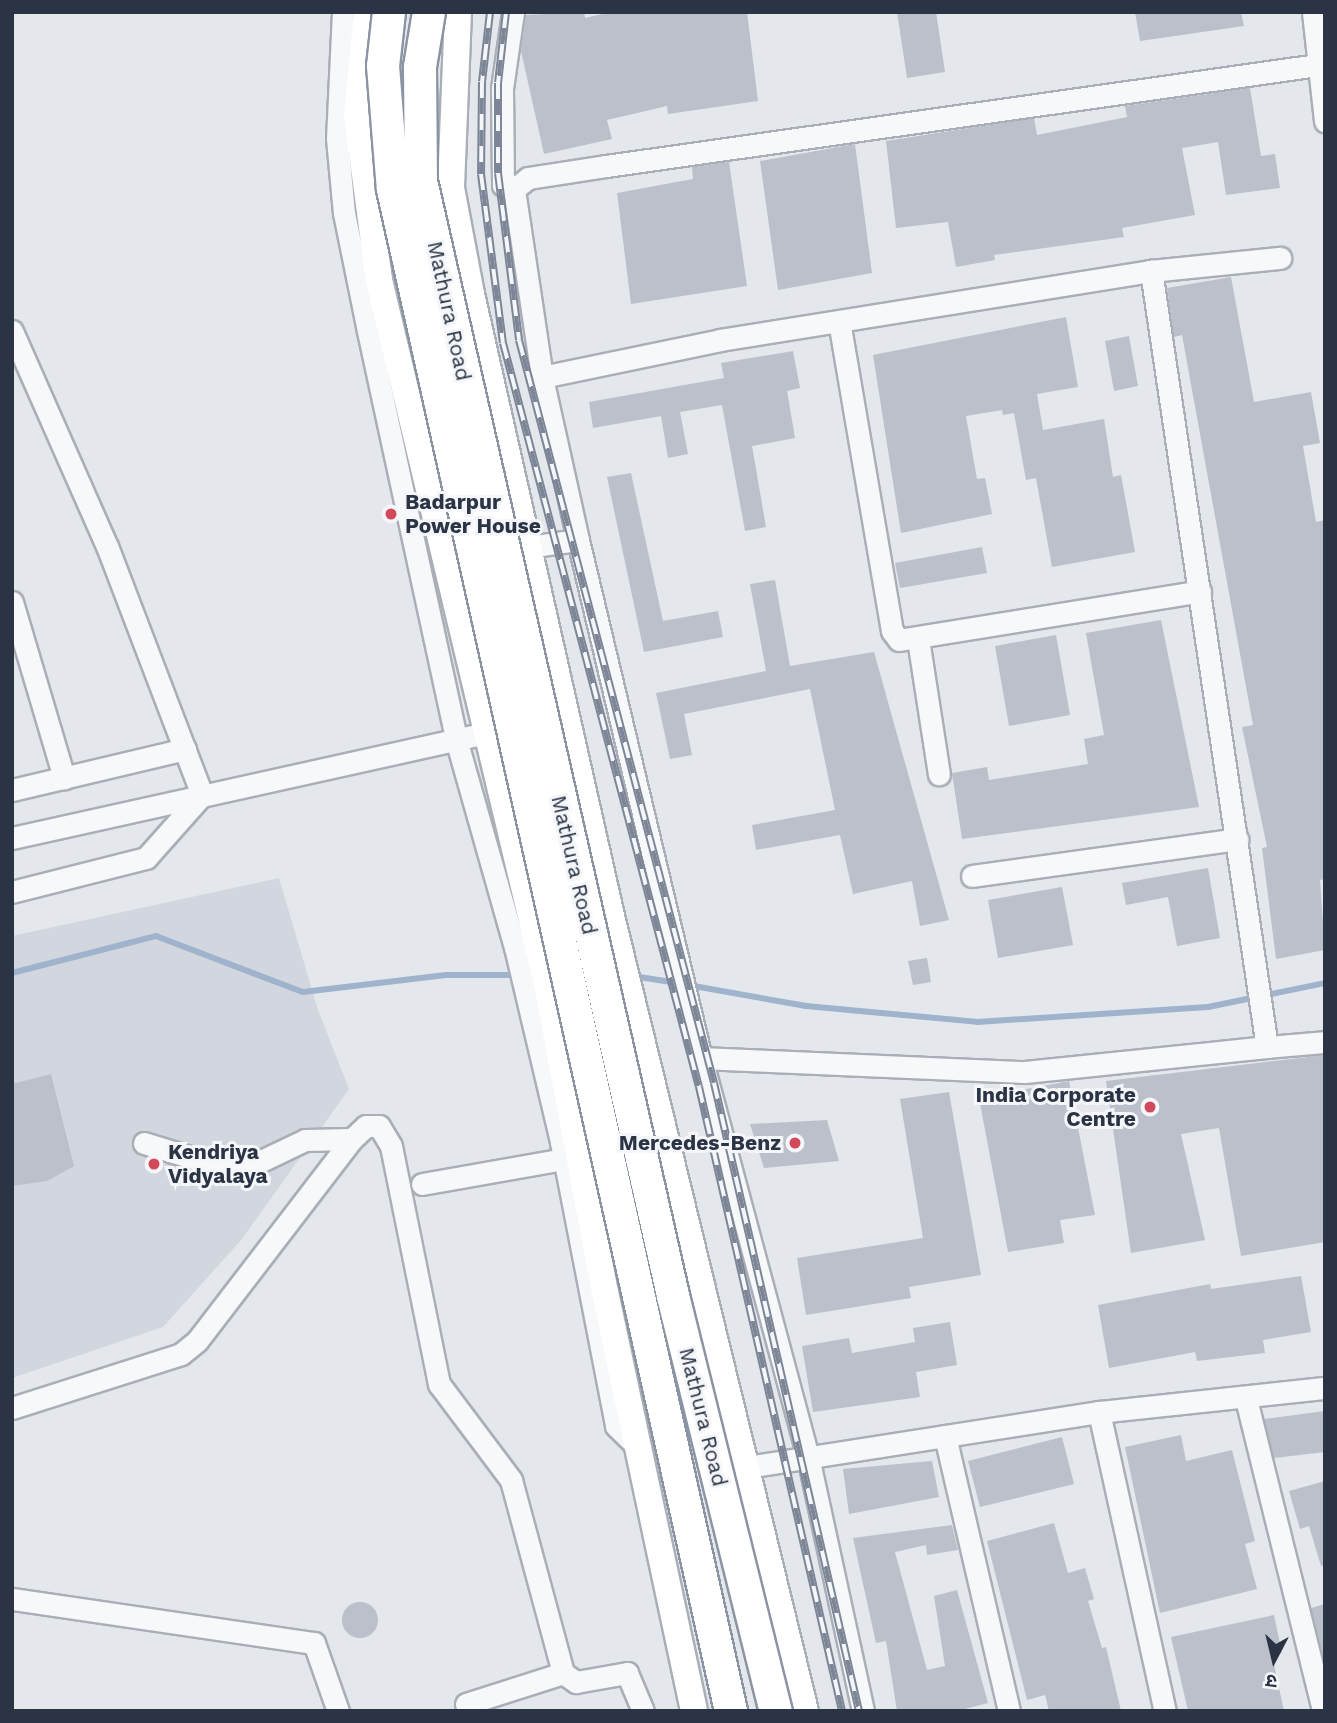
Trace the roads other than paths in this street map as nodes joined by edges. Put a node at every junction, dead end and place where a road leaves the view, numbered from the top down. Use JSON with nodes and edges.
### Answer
{"nodes":[{"id":1,"x":343,"y":12,"type":"edge"},
{"id":2,"x":367,"y":12,"type":"edge"},
{"id":3,"x":389,"y":12,"type":"edge"},
{"id":4,"x":429,"y":12,"type":"edge"},
{"id":5,"x":458,"y":12,"type":"edge"},
{"id":6,"x":513,"y":12,"type":"edge"},
{"id":7,"x":1313,"y":12,"type":"edge"},
{"id":8,"x":1317,"y":65,"type":"junction"},
{"id":9,"x":1325,"y":121,"type":"edge"},
{"id":10,"x":514,"y":189,"type":"junction"},
{"id":11,"x":1280,"y":258,"type":"dead end"},
{"id":12,"x":1151,"y":271,"type":"junction"},
{"id":13,"x":839,"y":321,"type":"junction"},
{"id":14,"x":12,"y":331,"type":"edge"},
{"id":15,"x":541,"y":377,"type":"junction"},
{"id":16,"x":578,"y":540,"type":"junction"},
{"id":17,"x":528,"y":547,"type":"junction"},
{"id":18,"x":433,"y":555,"type":"junction"},
{"id":19,"x":1200,"y":591,"type":"junction"},
{"id":20,"x":14,"y":613,"type":"edge"},
{"id":21,"x":919,"y":639,"type":"junction"},
{"id":22,"x":489,"y":732,"type":"junction"},
{"id":23,"x":456,"y":739,"type":"junction"},
{"id":24,"x":185,"y":750,"type":"junction"},
{"id":25,"x":939,"y":774,"type":"dead end"},
{"id":26,"x":64,"y":778,"type":"junction"},
{"id":27,"x":12,"y":790,"type":"edge"},
{"id":28,"x":202,"y":796,"type":"junction"},
{"id":29,"x":589,"y":818,"type":"junction"},
{"id":30,"x":511,"y":830,"type":"junction"},
{"id":31,"x":12,"y":838,"type":"edge"},
{"id":32,"x":1237,"y":839,"type":"junction"},
{"id":33,"x":972,"y":876,"type":"dead end"},
{"id":34,"x":12,"y":892,"type":"edge"},
{"id":35,"x":538,"y":981,"type":"junction"},
{"id":36,"x":1266,"y":1038,"type":"junction"},
{"id":37,"x":1325,"y":1042,"type":"edge"},
{"id":38,"x":701,"y":1058,"type":"junction"},
{"id":39,"x":352,"y":1139,"type":"junction"},
{"id":40,"x":145,"y":1143,"type":"dead end"},
{"id":41,"x":564,"y":1159,"type":"junction"},
{"id":42,"x":422,"y":1184,"type":"dead end"},
{"id":43,"x":1325,"y":1388,"type":"edge"},
{"id":44,"x":1246,"y":1399,"type":"junction"},
{"id":45,"x":12,"y":1408,"type":"edge"},
{"id":46,"x":1099,"y":1412,"type":"junction"},
{"id":47,"x":945,"y":1436,"type":"junction"},
{"id":48,"x":639,"y":1448,"type":"junction"},
{"id":49,"x":808,"y":1457,"type":"junction"},
{"id":50,"x":747,"y":1467,"type":"junction"},
{"id":51,"x":12,"y":1599,"type":"edge"},
{"id":52,"x":563,"y":1673,"type":"junction"},
{"id":53,"x":466,"y":1704,"type":"dead end"},
{"id":54,"x":338,"y":1711,"type":"edge"},
{"id":55,"x":643,"y":1711,"type":"edge"},
{"id":56,"x":694,"y":1711,"type":"edge"},
{"id":57,"x":731,"y":1711,"type":"edge"},
{"id":58,"x":776,"y":1711,"type":"edge"},
{"id":59,"x":805,"y":1711,"type":"edge"},
{"id":60,"x":863,"y":1711,"type":"edge"},
{"id":61,"x":1009,"y":1711,"type":"edge"},
{"id":62,"x":1165,"y":1711,"type":"edge"},
{"id":63,"x":1323,"y":1711,"type":"edge"}],
"edges":[{"from":1,"to":18,"type":"street"},
{"from":2,"to":18,"type":"main road"},
{"from":3,"to":57,"type":"highway","name":"Mathura Road","bridge":true},
{"from":4,"to":58,"type":"highway","name":"Mathura Road","bridge":true},
{"from":5,"to":17,"type":"main road","name":"Mathura Road"},
{"from":6,"to":10,"type":"street"},
{"from":7,"to":8,"type":"street"},
{"from":8,"to":9,"type":"street"},
{"from":8,"to":10,"type":"street"},
{"from":10,"to":15,"type":"street"},
{"from":11,"to":12,"type":"street"},
{"from":12,"to":13,"type":"street"},
{"from":12,"to":19,"type":"street"},
{"from":13,"to":15,"type":"street"},
{"from":13,"to":21,"type":"street"},
{"from":14,"to":24,"type":"street"},
{"from":15,"to":16,"type":"street"},
{"from":16,"to":17,"type":"street"},
{"from":16,"to":38,"type":"street"},
{"from":17,"to":18,"type":"main road"},
{"from":17,"to":29,"type":"main road","name":"Mathura Road"},
{"from":18,"to":22,"type":"main road"},
{"from":18,"to":23,"type":"street"},
{"from":19,"to":21,"type":"street"},
{"from":19,"to":32,"type":"street"},
{"from":20,"to":26,"type":"street"},
{"from":21,"to":25,"type":"street"},
{"from":22,"to":23,"type":"street"},
{"from":22,"to":30,"type":"main road"},
{"from":23,"to":28,"type":"street"},
{"from":23,"to":35,"type":"street"},
{"from":24,"to":26,"type":"street"},
{"from":24,"to":28,"type":"street"},
{"from":26,"to":27,"type":"street"},
{"from":28,"to":31,"type":"street"},
{"from":28,"to":34,"type":"street"},
{"from":29,"to":30,"type":"main road"},
{"from":29,"to":50,"type":"main road","name":"Mathura Road"},
{"from":30,"to":35,"type":"main road"},
{"from":32,"to":33,"type":"street"},
{"from":32,"to":36,"type":"street"},
{"from":35,"to":41,"type":"street"},
{"from":35,"to":48,"type":"main road"},
{"from":36,"to":37,"type":"street"},
{"from":36,"to":38,"type":"street"},
{"from":38,"to":49,"type":"street"},
{"from":39,"to":40,"type":"street"},
{"from":39,"to":45,"type":"street"},
{"from":39,"to":52,"type":"street"},
{"from":41,"to":42,"type":"street"},
{"from":41,"to":48,"type":"street"},
{"from":43,"to":44,"type":"street"},
{"from":44,"to":46,"type":"street"},
{"from":44,"to":63,"type":"street"},
{"from":46,"to":47,"type":"street"},
{"from":46,"to":62,"type":"street"},
{"from":47,"to":49,"type":"street"},
{"from":47,"to":61,"type":"street"},
{"from":48,"to":56,"type":"main road"},
{"from":49,"to":50,"type":"street"},
{"from":49,"to":60,"type":"street"},
{"from":50,"to":59,"type":"main road","name":"Mathura Road"},
{"from":51,"to":54,"type":"street"},
{"from":52,"to":53,"type":"street"},
{"from":52,"to":55,"type":"street"}]}
